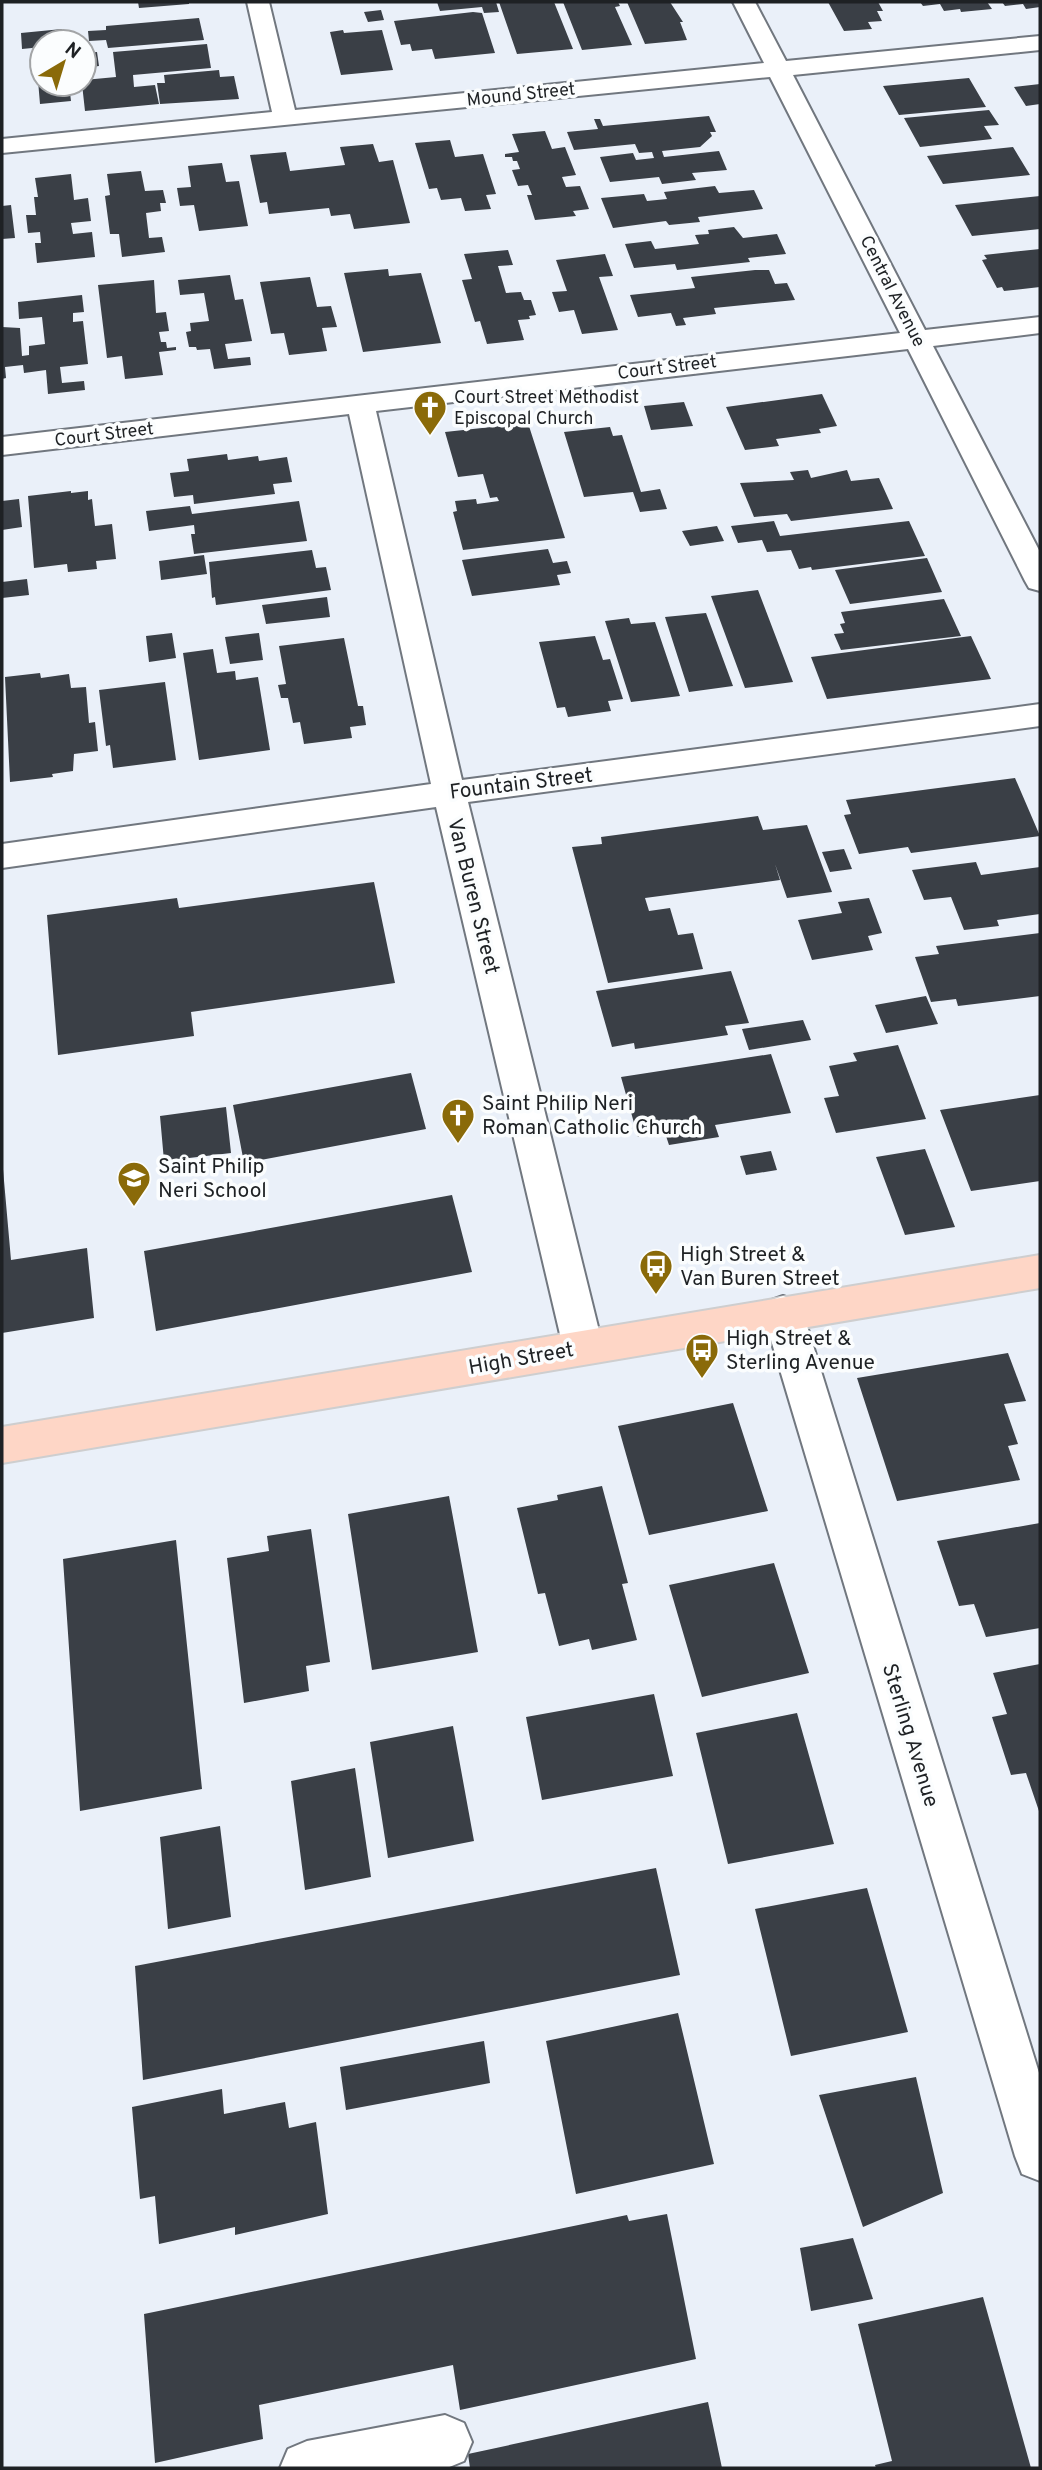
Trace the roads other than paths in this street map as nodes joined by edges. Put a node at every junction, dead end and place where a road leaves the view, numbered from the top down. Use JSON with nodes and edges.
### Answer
{"nodes":[{"id":1,"x":258,"y":2,"type":"edge"},
{"id":2,"x":744,"y":2,"type":"edge"},
{"id":3,"x":1040,"y":43,"type":"edge"},
{"id":4,"x":777,"y":68,"type":"junction"},
{"id":5,"x":285,"y":118,"type":"junction"},
{"id":6,"x":2,"y":146,"type":"edge"},
{"id":7,"x":1040,"y":325,"type":"edge"},
{"id":8,"x":918,"y":338,"type":"junction"},
{"id":9,"x":360,"y":403,"type":"junction"},
{"id":10,"x":2,"y":446,"type":"edge"},
{"id":11,"x":1040,"y":581,"type":"edge"},
{"id":12,"x":1040,"y":715,"type":"edge"},
{"id":13,"x":449,"y":793,"type":"junction"},
{"id":14,"x":2,"y":856,"type":"edge"},
{"id":15,"x":1040,"y":1271,"type":"edge"},
{"id":16,"x":783,"y":1313,"type":"junction"},
{"id":17,"x":583,"y":1348,"type":"junction"},
{"id":18,"x":2,"y":1445,"type":"edge"},
{"id":19,"x":1040,"y":2156,"type":"edge"},
{"id":20,"x":445,"y":2442,"type":"dead end"},
{"id":21,"x":307,"y":2468,"type":"edge"}],
"edges":[{"from":1,"to":5,"type":"street"},
{"from":2,"to":4,"type":"street","name":"Central Avenue"},
{"from":3,"to":4,"type":"street","name":"Mound Street"},
{"from":4,"to":5,"type":"street","name":"Mound Street"},
{"from":4,"to":8,"type":"street","name":"Central Avenue"},
{"from":5,"to":6,"type":"street","name":"Mound Street"},
{"from":7,"to":8,"type":"street","name":"Court Street"},
{"from":8,"to":9,"type":"street","name":"Court Street"},
{"from":8,"to":11,"type":"street","name":"Central Avenue"},
{"from":9,"to":10,"type":"street","name":"Court Street"},
{"from":9,"to":13,"type":"street","name":"Van Buren Street"},
{"from":12,"to":13,"type":"street","name":"Fountain Street"},
{"from":13,"to":14,"type":"street","name":"Fountain Street"},
{"from":13,"to":17,"type":"street","name":"Van Buren Street"},
{"from":15,"to":16,"type":"main road","name":"High Street"},
{"from":16,"to":17,"type":"main road","name":"High Street"},
{"from":16,"to":19,"type":"street","name":"Sterling Avenue"},
{"from":17,"to":18,"type":"main road","name":"High Street"},
{"from":20,"to":21,"type":"street"}]}
